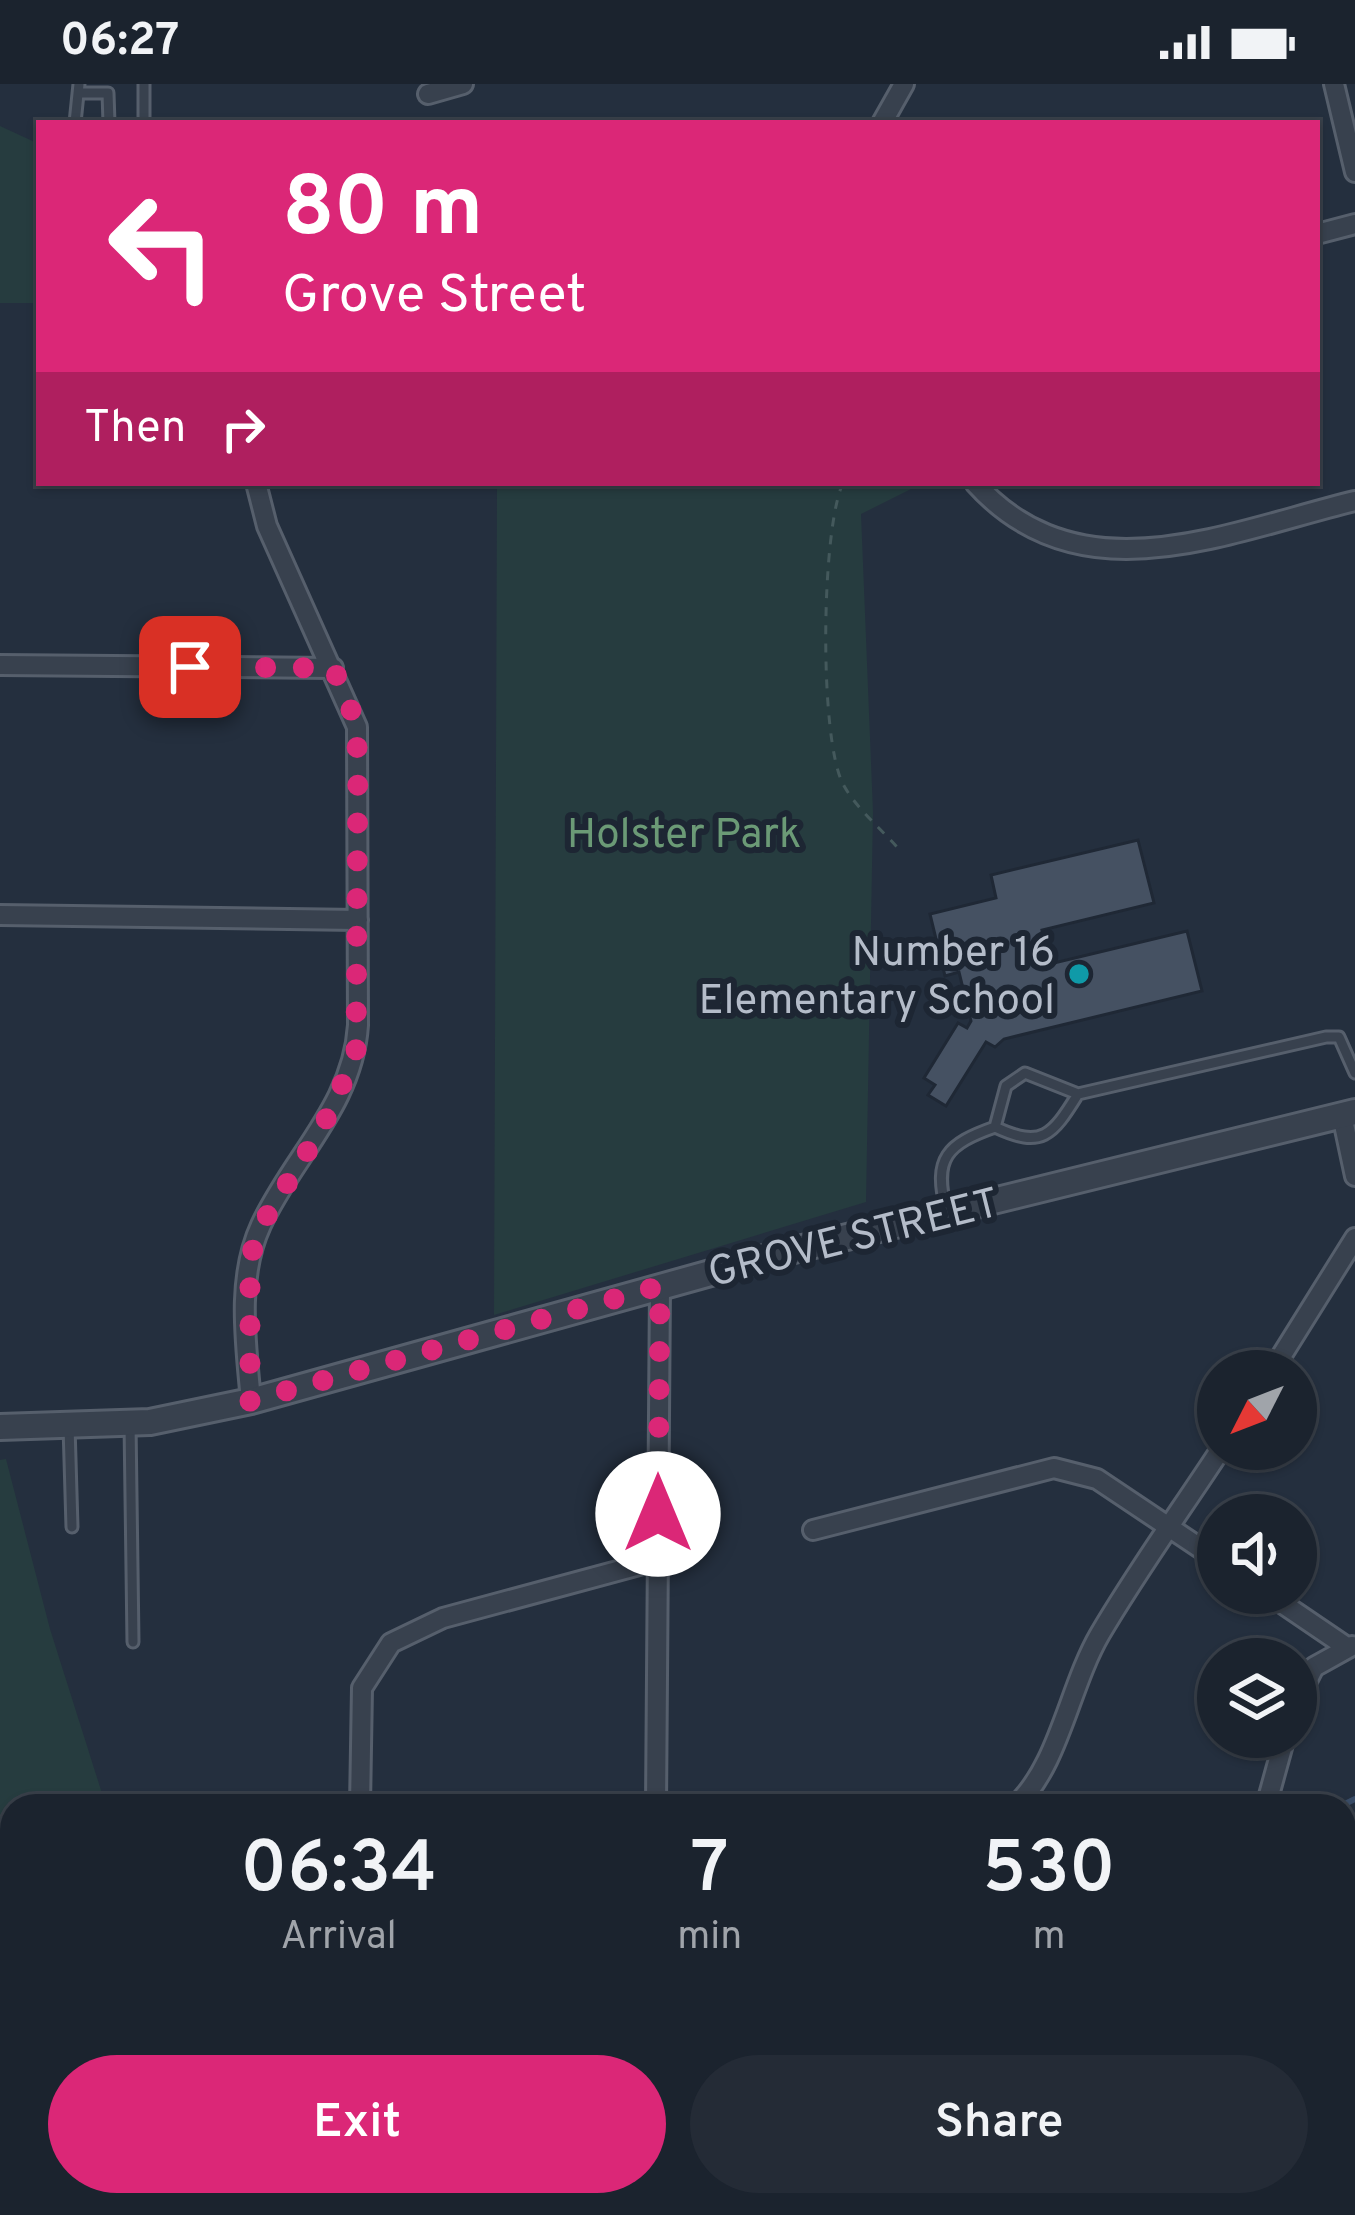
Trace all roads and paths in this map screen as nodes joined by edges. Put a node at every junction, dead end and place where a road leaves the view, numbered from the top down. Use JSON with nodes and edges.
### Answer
{"nodes":[{"id":1,"x":144,"y":84,"type":"edge"},
{"id":2,"x":463,"y":84,"type":"edge"},
{"id":3,"x":904,"y":84,"type":"edge"},
{"id":4,"x":1334,"y":84,"type":"edge"},
{"id":5,"x":78,"y":88,"type":"edge"},
{"id":6,"x":428,"y":94,"type":"dead end"},
{"id":7,"x":75,"y":120,"type":"edge"},
{"id":8,"x":110,"y":120,"type":"edge"},
{"id":9,"x":144,"y":120,"type":"edge"},
{"id":10,"x":884,"y":120,"type":"edge"},
{"id":11,"x":1355,"y":172,"type":"edge"},
{"id":12,"x":1355,"y":224,"type":"edge"},
{"id":13,"x":1320,"y":233,"type":"edge"},
{"id":14,"x":257,"y":486,"type":"edge"},
{"id":15,"x":841,"y":486,"type":"edge"},
{"id":16,"x":978,"y":486,"type":"edge"},
{"id":17,"x":1355,"y":501,"type":"edge"},
{"id":18,"x":0,"y":665,"type":"edge"},
{"id":19,"x":333,"y":668,"type":"junction"},
{"id":20,"x":897,"y":847,"type":"dead end"},
{"id":21,"x":0,"y":916,"type":"edge"},
{"id":22,"x":358,"y":920,"type":"junction"},
{"id":23,"x":1355,"y":1073,"type":"edge"},
{"id":24,"x":1078,"y":1094,"type":"junction"},
{"id":25,"x":1348,"y":1113,"type":"edge"},
{"id":26,"x":994,"y":1127,"type":"junction"},
{"id":27,"x":1355,"y":1176,"type":"edge"},
{"id":28,"x":947,"y":1212,"type":"junction"},
{"id":29,"x":1355,"y":1238,"type":"edge"},
{"id":30,"x":660,"y":1286,"type":"junction"},
{"id":31,"x":1285,"y":1350,"type":"edge"},
{"id":32,"x":250,"y":1401,"type":"junction"},
{"id":33,"x":130,"y":1423,"type":"junction"},
{"id":34,"x":69,"y":1426,"type":"junction"},
{"id":35,"x":0,"y":1427,"type":"edge"},
{"id":36,"x":1207,"y":1470,"type":"edge"},
{"id":37,"x":72,"y":1527,"type":"dead end"},
{"id":38,"x":1170,"y":1528,"type":"junction"},
{"id":39,"x":813,"y":1530,"type":"dead end"},
{"id":40,"x":1197,"y":1546,"type":"edge"},
{"id":41,"x":658,"y":1560,"type":"junction"},
{"id":42,"x":1300,"y":1614,"type":"edge"},
{"id":43,"x":133,"y":1642,"type":"dead end"},
{"id":44,"x":1352,"y":1647,"type":"edge"},
{"id":45,"x":1317,"y":1665,"type":"edge"},
{"id":46,"x":1279,"y":1758,"type":"edge"},
{"id":47,"x":360,"y":1794,"type":"edge"},
{"id":48,"x":656,"y":1794,"type":"edge"},
{"id":49,"x":1025,"y":1794,"type":"edge"},
{"id":50,"x":1269,"y":1794,"type":"edge"}],
"edges":[{"from":1,"to":9,"type":"lane"},
{"from":2,"to":6,"type":"street"},
{"from":3,"to":10,"type":"street"},
{"from":4,"to":11,"type":"street"},
{"from":5,"to":7,"type":"lane"},
{"from":5,"to":8,"type":"lane"},
{"from":12,"to":13,"type":"street"},
{"from":14,"to":19,"type":"street"},
{"from":15,"to":20,"type":"path"},
{"from":16,"to":17,"type":"street"},
{"from":18,"to":19,"type":"street"},
{"from":19,"to":22,"type":"street"},
{"from":21,"to":22,"type":"street"},
{"from":22,"to":32,"type":"street"},
{"from":23,"to":24,"type":"lane"},
{"from":24,"to":26,"type":"lane"},
{"from":24,"to":26,"type":"lane"},
{"from":25,"to":27,"type":"street"},
{"from":25,"to":28,"type":"street","name":"GROVE STREET"},
{"from":26,"to":28,"type":"lane"},
{"from":28,"to":30,"type":"street","name":"GROVE STREET"},
{"from":29,"to":31,"type":"street"},
{"from":30,"to":32,"type":"street","name":"GROVE STREET"},
{"from":30,"to":41,"type":"street"},
{"from":32,"to":33,"type":"street","name":"GROVE STREET"},
{"from":33,"to":34,"type":"street","name":"GROVE STREET"},
{"from":33,"to":43,"type":"lane"},
{"from":34,"to":35,"type":"street","name":"GROVE STREET"},
{"from":34,"to":37,"type":"lane"},
{"from":36,"to":38,"type":"street"},
{"from":38,"to":39,"type":"street"},
{"from":38,"to":40,"type":"street"},
{"from":38,"to":49,"type":"street"},
{"from":41,"to":47,"type":"street"},
{"from":41,"to":48,"type":"street"},
{"from":42,"to":44,"type":"street"},
{"from":44,"to":45,"type":"street"},
{"from":46,"to":50,"type":"street"}]}
